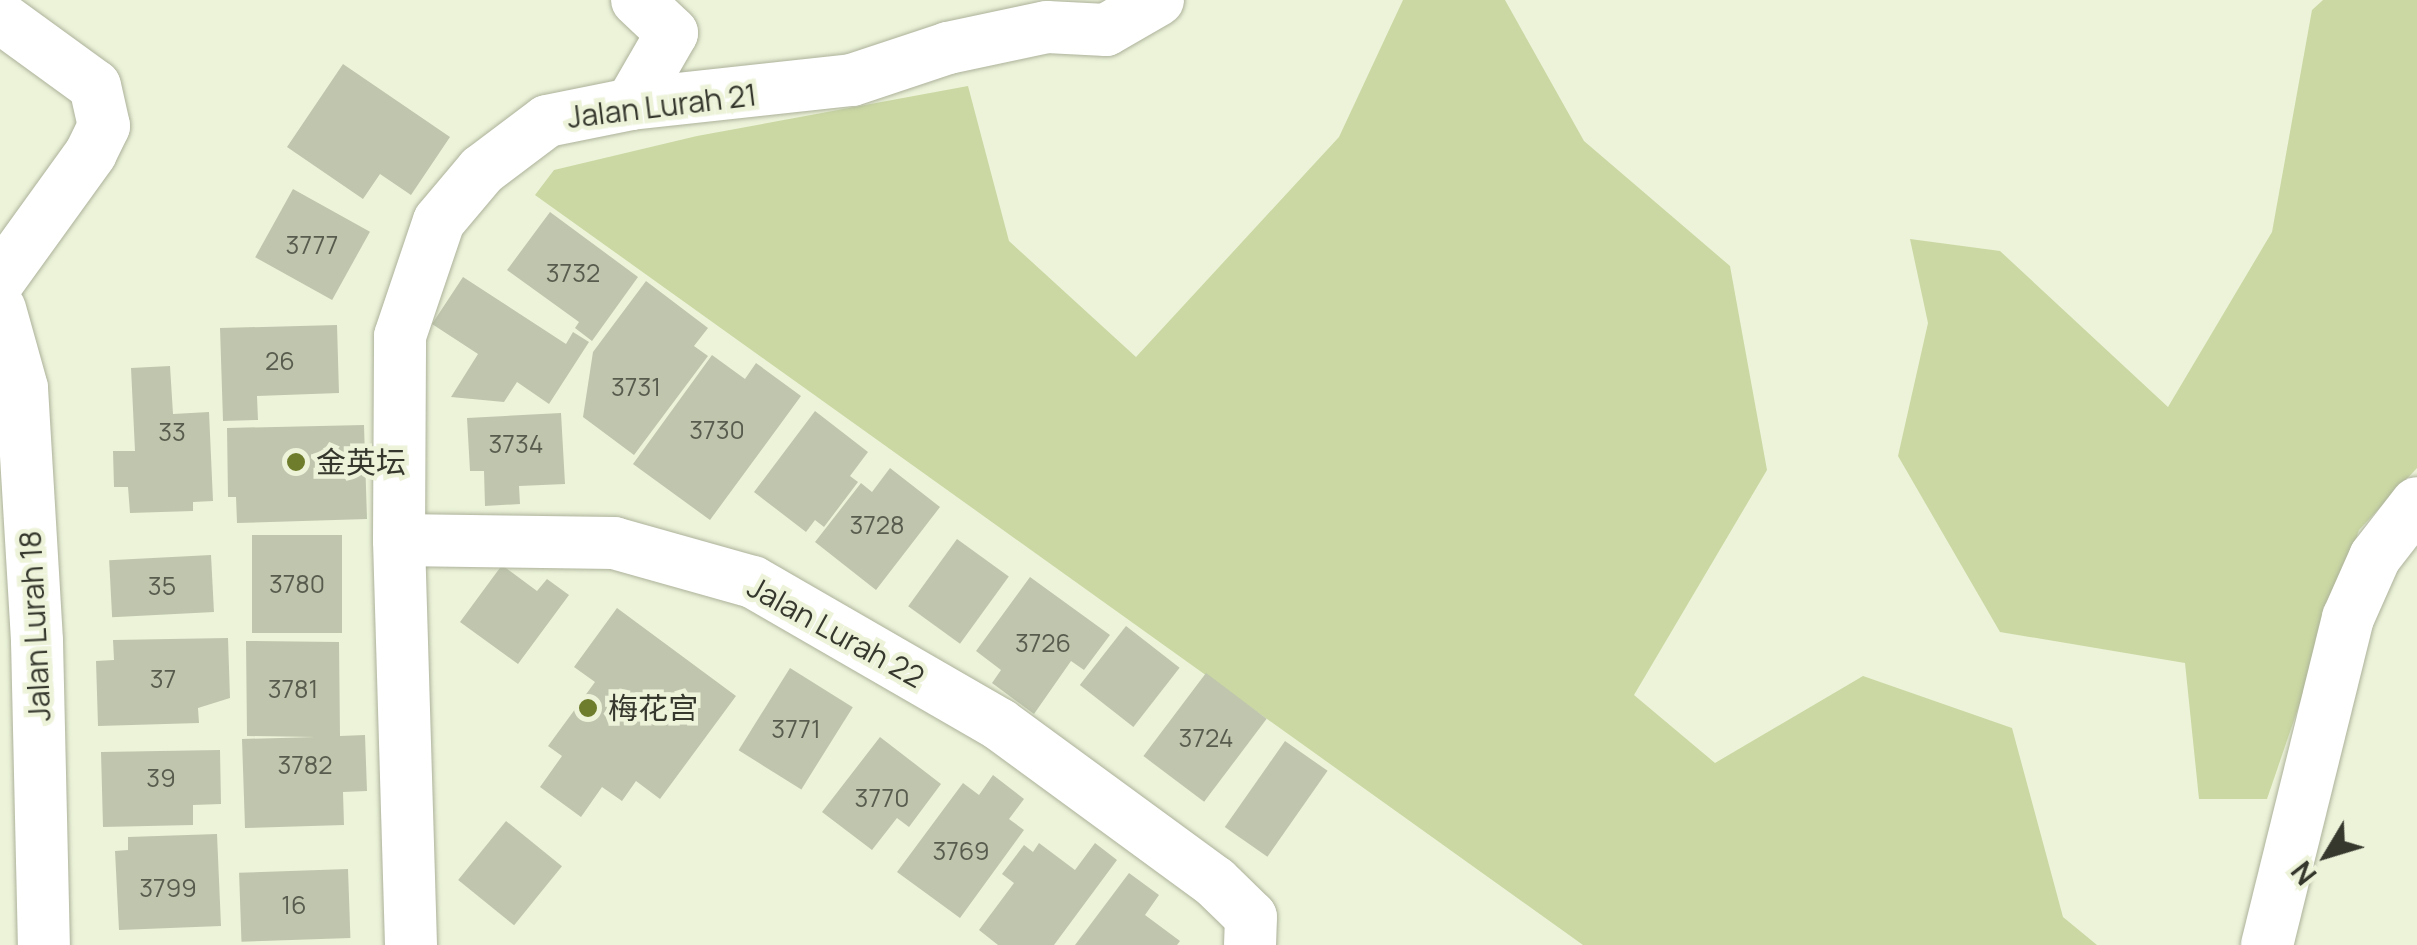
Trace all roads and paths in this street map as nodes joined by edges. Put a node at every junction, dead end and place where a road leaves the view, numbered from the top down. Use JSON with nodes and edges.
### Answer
{"nodes":[{"id":1,"x":1158,"y":0,"type":"edge"},
{"id":2,"x":648,"y":7,"type":"edge"},
{"id":3,"x":0,"y":17,"type":"edge"},
{"id":4,"x":631,"y":104,"type":"junction"},
{"id":5,"x":0,"y":279,"type":"edge"},
{"id":6,"x":0,"y":310,"type":"edge"},
{"id":7,"x":2417,"y":503,"type":"edge"},
{"id":8,"x":399,"y":540,"type":"junction"},
{"id":9,"x":44,"y":945,"type":"edge"},
{"id":10,"x":411,"y":945,"type":"edge"},
{"id":11,"x":1250,"y":945,"type":"edge"},
{"id":12,"x":2267,"y":945,"type":"edge"}],
"edges":[{"from":1,"to":4,"type":"street","name":"Jalan Lurah 21"},
{"from":2,"to":4,"type":"street"},
{"from":3,"to":5,"type":"street"},
{"from":4,"to":8,"type":"street","name":"Jalan Lurah 21"},
{"from":6,"to":9,"type":"street","name":"Jalan Lurah 18"},
{"from":7,"to":12,"type":"street"},
{"from":8,"to":10,"type":"street","name":"Jalan Lurah 21"},
{"from":8,"to":11,"type":"street","name":"Jalan Lurah 22"}]}
